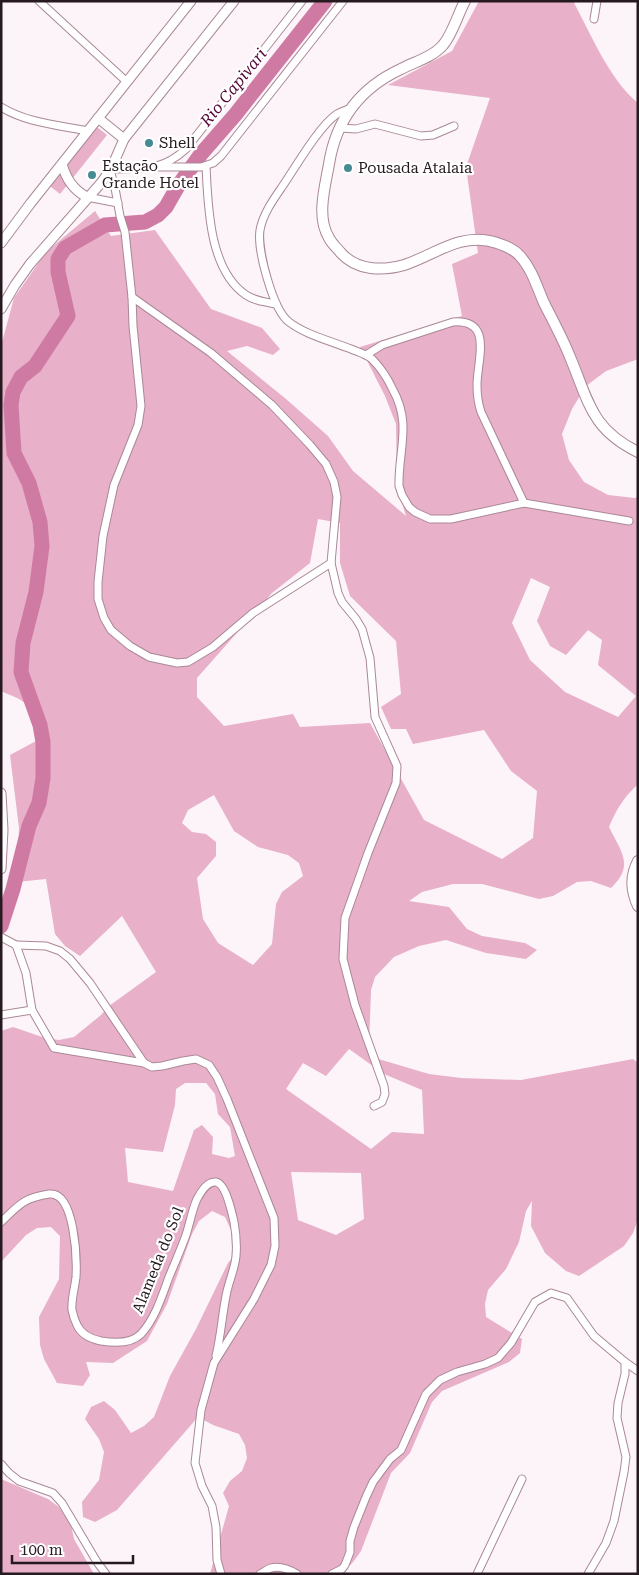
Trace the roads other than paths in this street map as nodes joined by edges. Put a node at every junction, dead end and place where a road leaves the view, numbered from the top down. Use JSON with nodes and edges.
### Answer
{"nodes":[{"id":1,"x":39,"y":1,"type":"edge"},
{"id":2,"x":191,"y":1,"type":"edge"},
{"id":3,"x":234,"y":1,"type":"edge"},
{"id":4,"x":302,"y":1,"type":"edge"},
{"id":5,"x":343,"y":1,"type":"edge"},
{"id":6,"x":465,"y":1,"type":"edge"},
{"id":7,"x":597,"y":1,"type":"edge"},
{"id":8,"x":594,"y":19,"type":"dead end"},
{"id":9,"x":127,"y":82,"type":"junction"},
{"id":10,"x":1,"y":107,"type":"edge"},
{"id":11,"x":351,"y":108,"type":"junction"},
{"id":12,"x":98,"y":118,"type":"junction"},
{"id":13,"x":454,"y":126,"type":"dead end"},
{"id":14,"x":340,"y":128,"type":"junction"},
{"id":15,"x":88,"y":131,"type":"junction"},
{"id":16,"x":124,"y":139,"type":"junction"},
{"id":17,"x":62,"y":164,"type":"junction"},
{"id":18,"x":204,"y":166,"type":"junction"},
{"id":19,"x":155,"y":167,"type":"junction"},
{"id":20,"x":110,"y":170,"type":"junction"},
{"id":21,"x":87,"y":197,"type":"junction"},
{"id":22,"x":118,"y":203,"type":"junction"},
{"id":23,"x":1,"y":243,"type":"edge"},
{"id":24,"x":132,"y":297,"type":"junction"},
{"id":25,"x":276,"y":304,"type":"junction"},
{"id":26,"x":1,"y":309,"type":"edge"},
{"id":27,"x":366,"y":355,"type":"junction"},
{"id":28,"x":638,"y":452,"type":"edge"},
{"id":29,"x":524,"y":503,"type":"junction"},
{"id":30,"x":629,"y":521,"type":"dead end"},
{"id":31,"x":331,"y":563,"type":"junction"},
{"id":32,"x":1,"y":793,"type":"edge"},
{"id":33,"x":2,"y":817,"type":"edge"},
{"id":34,"x":638,"y":862,"type":"edge"},
{"id":35,"x":1,"y":869,"type":"edge"},
{"id":36,"x":638,"y":906,"type":"edge"},
{"id":37,"x":1,"y":937,"type":"edge"},
{"id":38,"x":13,"y":944,"type":"junction"},
{"id":39,"x":32,"y":1010,"type":"junction"},
{"id":40,"x":1,"y":1015,"type":"edge"},
{"id":41,"x":144,"y":1063,"type":"junction"},
{"id":42,"x":374,"y":1106,"type":"dead end"},
{"id":43,"x":1,"y":1222,"type":"edge"},
{"id":44,"x":625,"y":1362,"type":"junction"},
{"id":45,"x":214,"y":1363,"type":"junction"},
{"id":46,"x":638,"y":1372,"type":"edge"},
{"id":47,"x":1,"y":1464,"type":"edge"},
{"id":48,"x":522,"y":1479,"type":"dead end"},
{"id":49,"x":106,"y":1574,"type":"edge"},
{"id":50,"x":221,"y":1574,"type":"edge"},
{"id":51,"x":260,"y":1574,"type":"edge"},
{"id":52,"x":297,"y":1574,"type":"edge"},
{"id":53,"x":332,"y":1574,"type":"edge"},
{"id":54,"x":477,"y":1574,"type":"edge"},
{"id":55,"x":588,"y":1574,"type":"edge"}],
"edges":[{"from":1,"to":9,"type":"street"},
{"from":2,"to":9,"type":"street"},
{"from":3,"to":16,"type":"street"},
{"from":4,"to":19,"type":"street"},
{"from":5,"to":18,"type":"street"},
{"from":6,"to":11,"type":"main road"},
{"from":7,"to":8,"type":"street"},
{"from":9,"to":12,"type":"street"},
{"from":10,"to":15,"type":"street"},
{"from":11,"to":14,"type":"main road"},
{"from":11,"to":25,"type":"street"},
{"from":12,"to":15,"type":"street"},
{"from":12,"to":16,"type":"street"},
{"from":13,"to":14,"type":"street"},
{"from":14,"to":28,"type":"main road"},
{"from":15,"to":17,"type":"street"},
{"from":16,"to":20,"type":"street"},
{"from":17,"to":21,"type":"street"},
{"from":17,"to":23,"type":"street"},
{"from":18,"to":19,"type":"street"},
{"from":18,"to":25,"type":"street"},
{"from":19,"to":20,"type":"street"},
{"from":20,"to":21,"type":"street"},
{"from":20,"to":22,"type":"street"},
{"from":21,"to":22,"type":"street"},
{"from":21,"to":26,"type":"street"},
{"from":22,"to":24,"type":"street"},
{"from":24,"to":31,"type":"street"},
{"from":24,"to":31,"type":"street"},
{"from":25,"to":27,"type":"street"},
{"from":27,"to":29,"type":"street"},
{"from":27,"to":29,"type":"street"},
{"from":29,"to":30,"type":"street"},
{"from":31,"to":42,"type":"street"},
{"from":32,"to":33,"type":"street"},
{"from":33,"to":35,"type":"street"},
{"from":34,"to":36,"type":"main road"},
{"from":37,"to":38,"type":"street"},
{"from":38,"to":39,"type":"street"},
{"from":38,"to":41,"type":"street"},
{"from":39,"to":40,"type":"street"},
{"from":39,"to":41,"type":"street"},
{"from":41,"to":45,"type":"street"},
{"from":43,"to":45,"type":"street","name":"Alameda do Sol"},
{"from":44,"to":46,"type":"street"},
{"from":44,"to":53,"type":"street"},
{"from":44,"to":55,"type":"street"},
{"from":45,"to":50,"type":"street"},
{"from":47,"to":49,"type":"street"},
{"from":48,"to":54,"type":"street"},
{"from":51,"to":52,"type":"street"}]}
